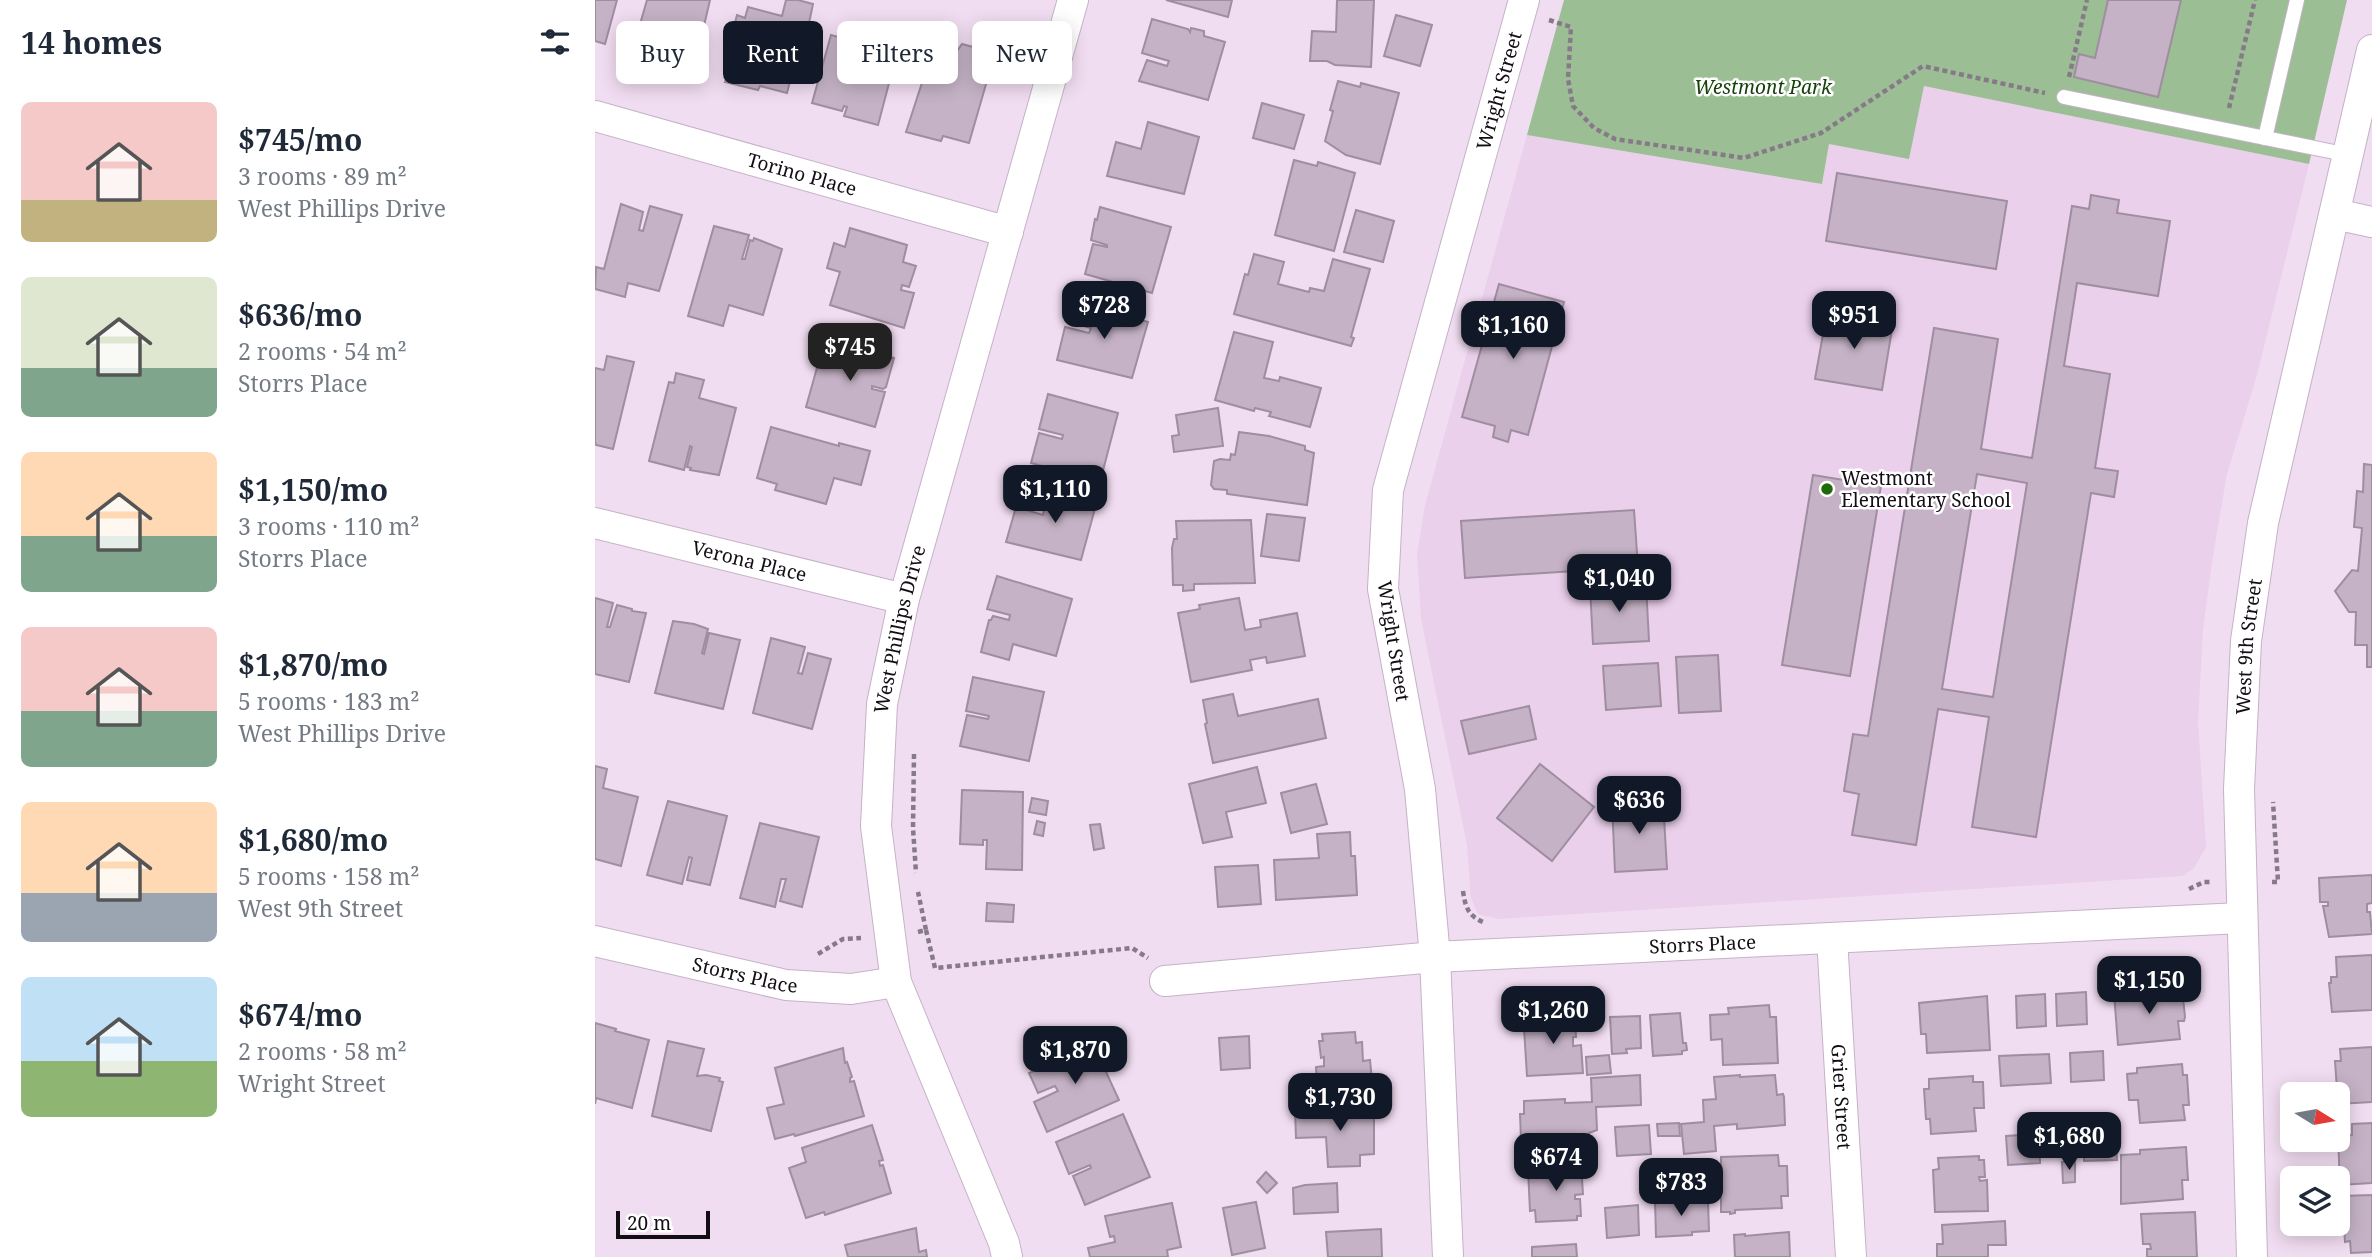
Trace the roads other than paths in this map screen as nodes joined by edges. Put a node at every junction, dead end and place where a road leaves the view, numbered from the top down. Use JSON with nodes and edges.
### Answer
{"nodes":[{"id":1,"x":1073,"y":0,"type":"edge"},
{"id":2,"x":2297,"y":0,"type":"edge"},
{"id":3,"x":1537,"y":5,"type":"edge"},
{"id":4,"x":2372,"y":50,"type":"edge"},
{"id":5,"x":2064,"y":97,"type":"road end"},
{"id":6,"x":595,"y":116,"type":"edge"},
{"id":7,"x":2265,"y":138,"type":"junction"},
{"id":8,"x":2349,"y":155,"type":"junction"},
{"id":9,"x":2335,"y":214,"type":"junction"},
{"id":10,"x":2372,"y":222,"type":"edge"},
{"id":11,"x":1008,"y":232,"type":"junction"},
{"id":12,"x":595,"y":523,"type":"edge"},
{"id":13,"x":904,"y":598,"type":"junction"},
{"id":14,"x":2241,"y":918,"type":"junction"},
{"id":15,"x":1832,"y":939,"type":"junction"},
{"id":16,"x":595,"y":941,"type":"edge"},
{"id":17,"x":1435,"y":957,"type":"junction"},
{"id":18,"x":1173,"y":981,"type":"road end"},
{"id":19,"x":896,"y":982,"type":"junction"},
{"id":20,"x":1007,"y":1257,"type":"edge"},
{"id":21,"x":1448,"y":1257,"type":"edge"},
{"id":22,"x":1851,"y":1257,"type":"edge"},
{"id":23,"x":2252,"y":1257,"type":"edge"}],
"edges":[{"from":1,"to":11,"type":"street","name":"West Phillips Drive"},
{"from":2,"to":7,"type":"lane"},
{"from":3,"to":17,"type":"street","name":"Wright Street"},
{"from":4,"to":8,"type":"street","name":"West 9th Street"},
{"from":5,"to":7,"type":"lane"},
{"from":6,"to":11,"type":"street","name":"Torino Place"},
{"from":7,"to":8,"type":"lane"},
{"from":8,"to":9,"type":"street","name":"West 9th Street"},
{"from":9,"to":10,"type":"street"},
{"from":9,"to":14,"type":"street","name":"West 9th Street"},
{"from":11,"to":13,"type":"street","name":"West Phillips Drive"},
{"from":12,"to":13,"type":"street","name":"Verona Place"},
{"from":13,"to":19,"type":"street","name":"West Phillips Drive"},
{"from":14,"to":15,"type":"street","name":"Storrs Place"},
{"from":14,"to":23,"type":"street","name":"West 9th Street"},
{"from":15,"to":17,"type":"street","name":"Storrs Place"},
{"from":15,"to":22,"type":"street","name":"Grier Street"},
{"from":16,"to":19,"type":"street","name":"Storrs Place"},
{"from":17,"to":18,"type":"street","name":"Storrs Place"},
{"from":17,"to":21,"type":"street","name":"Wright Street"},
{"from":19,"to":20,"type":"street","name":"West Phillips Drive"}]}
